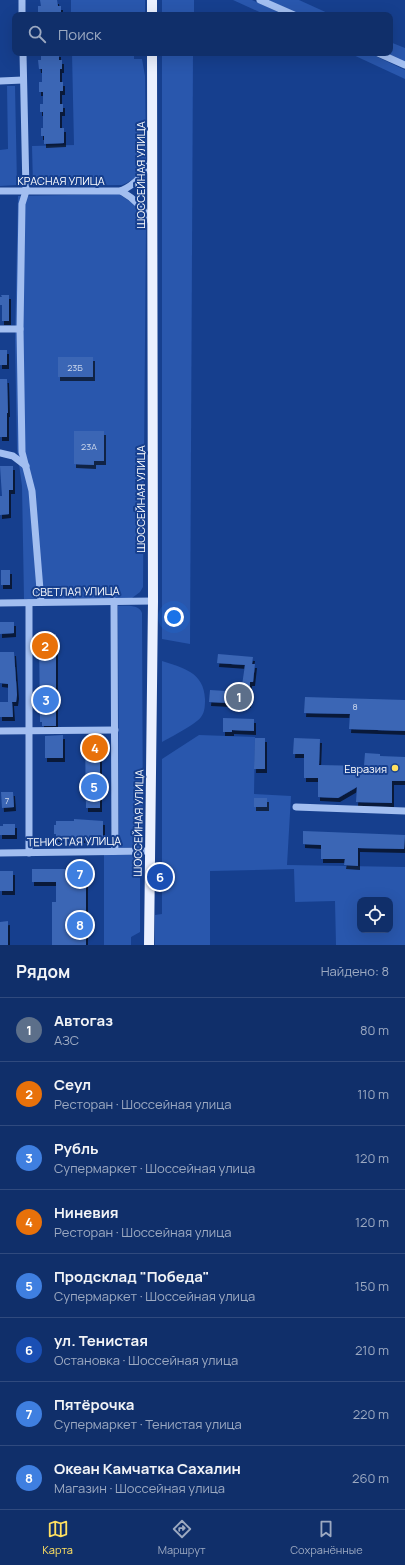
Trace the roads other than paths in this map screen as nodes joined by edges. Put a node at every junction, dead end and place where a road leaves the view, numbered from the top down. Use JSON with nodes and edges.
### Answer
{"nodes":[{"id":1,"x":22,"y":0,"type":"edge"},
{"id":2,"x":152,"y":0,"type":"edge"},
{"id":3,"x":260,"y":0,"type":"edge"},
{"id":4,"x":22,"y":12,"type":"edge"},
{"id":5,"x":152,"y":12,"type":"edge"},
{"id":6,"x":287,"y":12,"type":"edge"},
{"id":7,"x":23,"y":56,"type":"edge"},
{"id":8,"x":152,"y":56,"type":"edge"},
{"id":9,"x":385,"y":56,"type":"edge"},
{"id":10,"x":405,"y":65,"type":"edge"},
{"id":11,"x":23,"y":80,"type":"junction"},
{"id":12,"x":0,"y":81,"type":"edge"},
{"id":13,"x":152,"y":160,"type":"junction"},
{"id":14,"x":0,"y":191,"type":"edge"},
{"id":15,"x":26,"y":191,"type":"junction"},
{"id":16,"x":121,"y":191,"type":"junction"},
{"id":17,"x":152,"y":225,"type":"junction"},
{"id":18,"x":0,"y":329,"type":"edge"},
{"id":19,"x":20,"y":329,"type":"junction"},
{"id":20,"x":22,"y":452,"type":"junction"},
{"id":21,"x":0,"y":453,"type":"edge"},
{"id":22,"x":26,"y":466,"type":"junction"},
{"id":23,"x":114,"y":601,"type":"junction"},
{"id":24,"x":152,"y":601,"type":"junction"},
{"id":25,"x":42,"y":602,"type":"junction"},
{"id":26,"x":0,"y":603,"type":"edge"},
{"id":27,"x":29,"y":603,"type":"junction"},
{"id":28,"x":29,"y":730,"type":"junction"},
{"id":29,"x":115,"y":730,"type":"junction"},
{"id":30,"x":0,"y":731,"type":"edge"},
{"id":31,"x":296,"y":807,"type":"dead end"},
{"id":32,"x":405,"y":811,"type":"edge"},
{"id":33,"x":115,"y":851,"type":"junction"},
{"id":34,"x":149,"y":851,"type":"junction"},
{"id":35,"x":0,"y":853,"type":"edge"},
{"id":36,"x":29,"y":853,"type":"junction"},
{"id":37,"x":149,"y":945,"type":"edge"}],
"edges":[{"from":1,"to":4,"type":"street"},
{"from":2,"to":5,"type":"main road"},
{"from":3,"to":6,"type":"street"},
{"from":7,"to":11,"type":"street"},
{"from":8,"to":13,"type":"main road","name":"ШОССЕЙНАЯ УЛИЦА"},
{"from":9,"to":10,"type":"street"},
{"from":11,"to":12,"type":"street"},
{"from":11,"to":15,"type":"street"},
{"from":13,"to":16,"type":"street"},
{"from":13,"to":17,"type":"main road","name":"ШОССЕЙНАЯ УЛИЦА"},
{"from":14,"to":15,"type":"street","name":"КРАСНАЯ УЛИЦА"},
{"from":15,"to":16,"type":"street","name":"КРАСНАЯ УЛИЦА"},
{"from":15,"to":19,"type":"street"},
{"from":16,"to":17,"type":"street"},
{"from":17,"to":24,"type":"main road","name":"ШОССЕЙНАЯ УЛИЦА"},
{"from":18,"to":19,"type":"street"},
{"from":19,"to":20,"type":"street"},
{"from":20,"to":21,"type":"street"},
{"from":20,"to":22,"type":"street"},
{"from":21,"to":22,"type":"street"},
{"from":22,"to":25,"type":"street"},
{"from":23,"to":24,"type":"street","name":"СВЕТЛАЯ УЛИЦА"},
{"from":23,"to":25,"type":"street","name":"СВЕТЛАЯ УЛИЦА"},
{"from":23,"to":29,"type":"street"},
{"from":24,"to":34,"type":"main road","name":"ШОССЕЙНАЯ УЛИЦА"},
{"from":25,"to":27,"type":"street","name":"СВЕТЛАЯ УЛИЦА"},
{"from":26,"to":27,"type":"street","name":"СВЕТЛАЯ УЛИЦА"},
{"from":27,"to":28,"type":"street"},
{"from":28,"to":29,"type":"street"},
{"from":28,"to":30,"type":"street"},
{"from":28,"to":36,"type":"street"},
{"from":29,"to":33,"type":"street"},
{"from":31,"to":32,"type":"street"},
{"from":33,"to":34,"type":"street","name":"ТЕНИСТАЯ УЛИЦА"},
{"from":33,"to":36,"type":"street","name":"ТЕНИСТАЯ УЛИЦА"},
{"from":34,"to":37,"type":"main road","name":"ШОССЕЙНАЯ УЛИЦА"},
{"from":35,"to":36,"type":"street","name":"ТЕНИСТАЯ УЛИЦА"}]}
